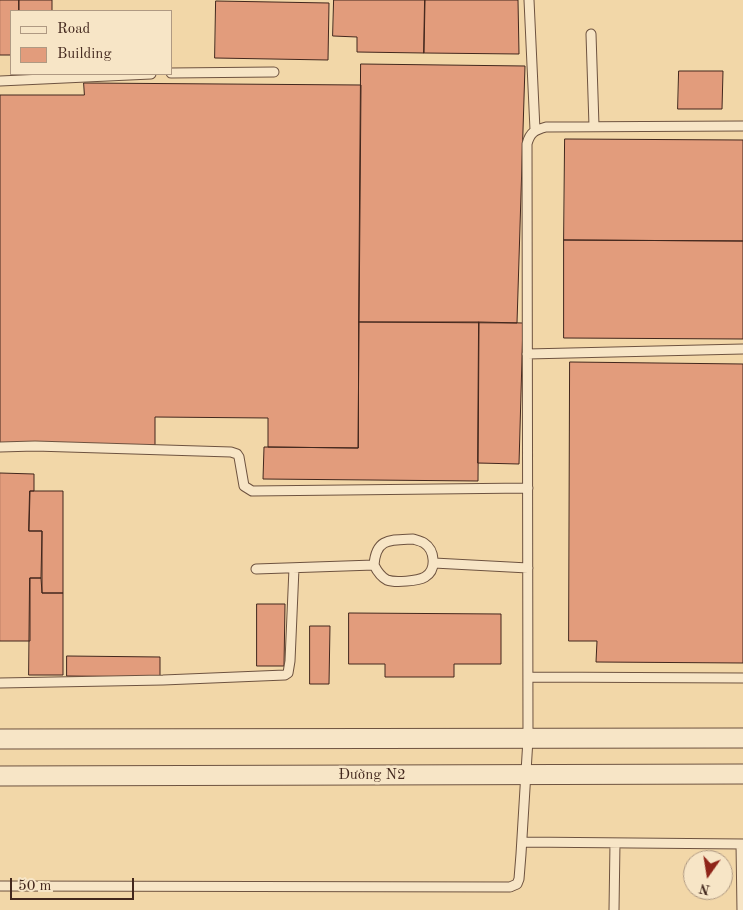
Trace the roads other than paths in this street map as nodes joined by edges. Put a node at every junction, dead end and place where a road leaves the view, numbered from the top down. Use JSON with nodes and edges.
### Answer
{"nodes":[{"id":1,"x":529,"y":0,"type":"edge"},
{"id":2,"x":591,"y":34,"type":"dead end"},
{"id":3,"x":274,"y":72,"type":"dead end"},
{"id":4,"x":172,"y":73,"type":"edge"},
{"id":5,"x":129,"y":75,"type":"edge"},
{"id":6,"x":0,"y":81,"type":"edge"},
{"id":7,"x":594,"y":126,"type":"junction"},
{"id":8,"x":743,"y":126,"type":"edge"},
{"id":9,"x":535,"y":130,"type":"junction"},
{"id":10,"x":743,"y":349,"type":"edge"},
{"id":11,"x":528,"y":354,"type":"junction"},
{"id":12,"x":0,"y":447,"type":"edge"},
{"id":13,"x":528,"y":488,"type":"junction"},
{"id":14,"x":434,"y":563,"type":"junction"},
{"id":15,"x":374,"y":565,"type":"junction"},
{"id":16,"x":294,"y":568,"type":"junction"},
{"id":17,"x":528,"y":568,"type":"junction"},
{"id":18,"x":256,"y":570,"type":"dead end"},
{"id":19,"x":528,"y":677,"type":"junction"},
{"id":20,"x":743,"y":678,"type":"edge"},
{"id":21,"x":0,"y":683,"type":"edge"},
{"id":22,"x":743,"y":738,"type":"edge"},
{"id":23,"x":0,"y":739,"type":"edge"},
{"id":24,"x":528,"y":739,"type":"junction"},
{"id":25,"x":743,"y":774,"type":"edge"},
{"id":26,"x":526,"y":775,"type":"junction"},
{"id":27,"x":0,"y":776,"type":"edge"},
{"id":28,"x":522,"y":842,"type":"junction"},
{"id":29,"x":615,"y":843,"type":"junction"},
{"id":30,"x":742,"y":844,"type":"edge"},
{"id":31,"x":0,"y":886,"type":"edge"},
{"id":32,"x":614,"y":910,"type":"edge"},
{"id":33,"x":742,"y":910,"type":"edge"}],
"edges":[{"from":1,"to":9,"type":"lane"},
{"from":2,"to":7,"type":"lane"},
{"from":3,"to":4,"type":"lane"},
{"from":5,"to":6,"type":"lane"},
{"from":7,"to":8,"type":"lane"},
{"from":7,"to":9,"type":"lane"},
{"from":9,"to":11,"type":"lane"},
{"from":10,"to":11,"type":"lane"},
{"from":11,"to":13,"type":"lane"},
{"from":12,"to":13,"type":"lane"},
{"from":13,"to":17,"type":"lane"},
{"from":14,"to":15,"type":"lane"},
{"from":14,"to":15,"type":"lane"},
{"from":14,"to":17,"type":"lane"},
{"from":15,"to":16,"type":"lane"},
{"from":16,"to":18,"type":"lane"},
{"from":16,"to":21,"type":"lane"},
{"from":17,"to":19,"type":"lane"},
{"from":19,"to":20,"type":"lane"},
{"from":19,"to":24,"type":"lane"},
{"from":22,"to":24,"type":"street"},
{"from":23,"to":24,"type":"street"},
{"from":24,"to":26,"type":"lane"},
{"from":25,"to":26,"type":"street","name":"Đường N2"},
{"from":26,"to":27,"type":"street","name":"Đường N2"},
{"from":26,"to":28,"type":"lane"},
{"from":28,"to":29,"type":"lane"},
{"from":28,"to":31,"type":"lane"},
{"from":29,"to":30,"type":"lane"},
{"from":29,"to":32,"type":"lane"},
{"from":30,"to":33,"type":"lane"}]}
